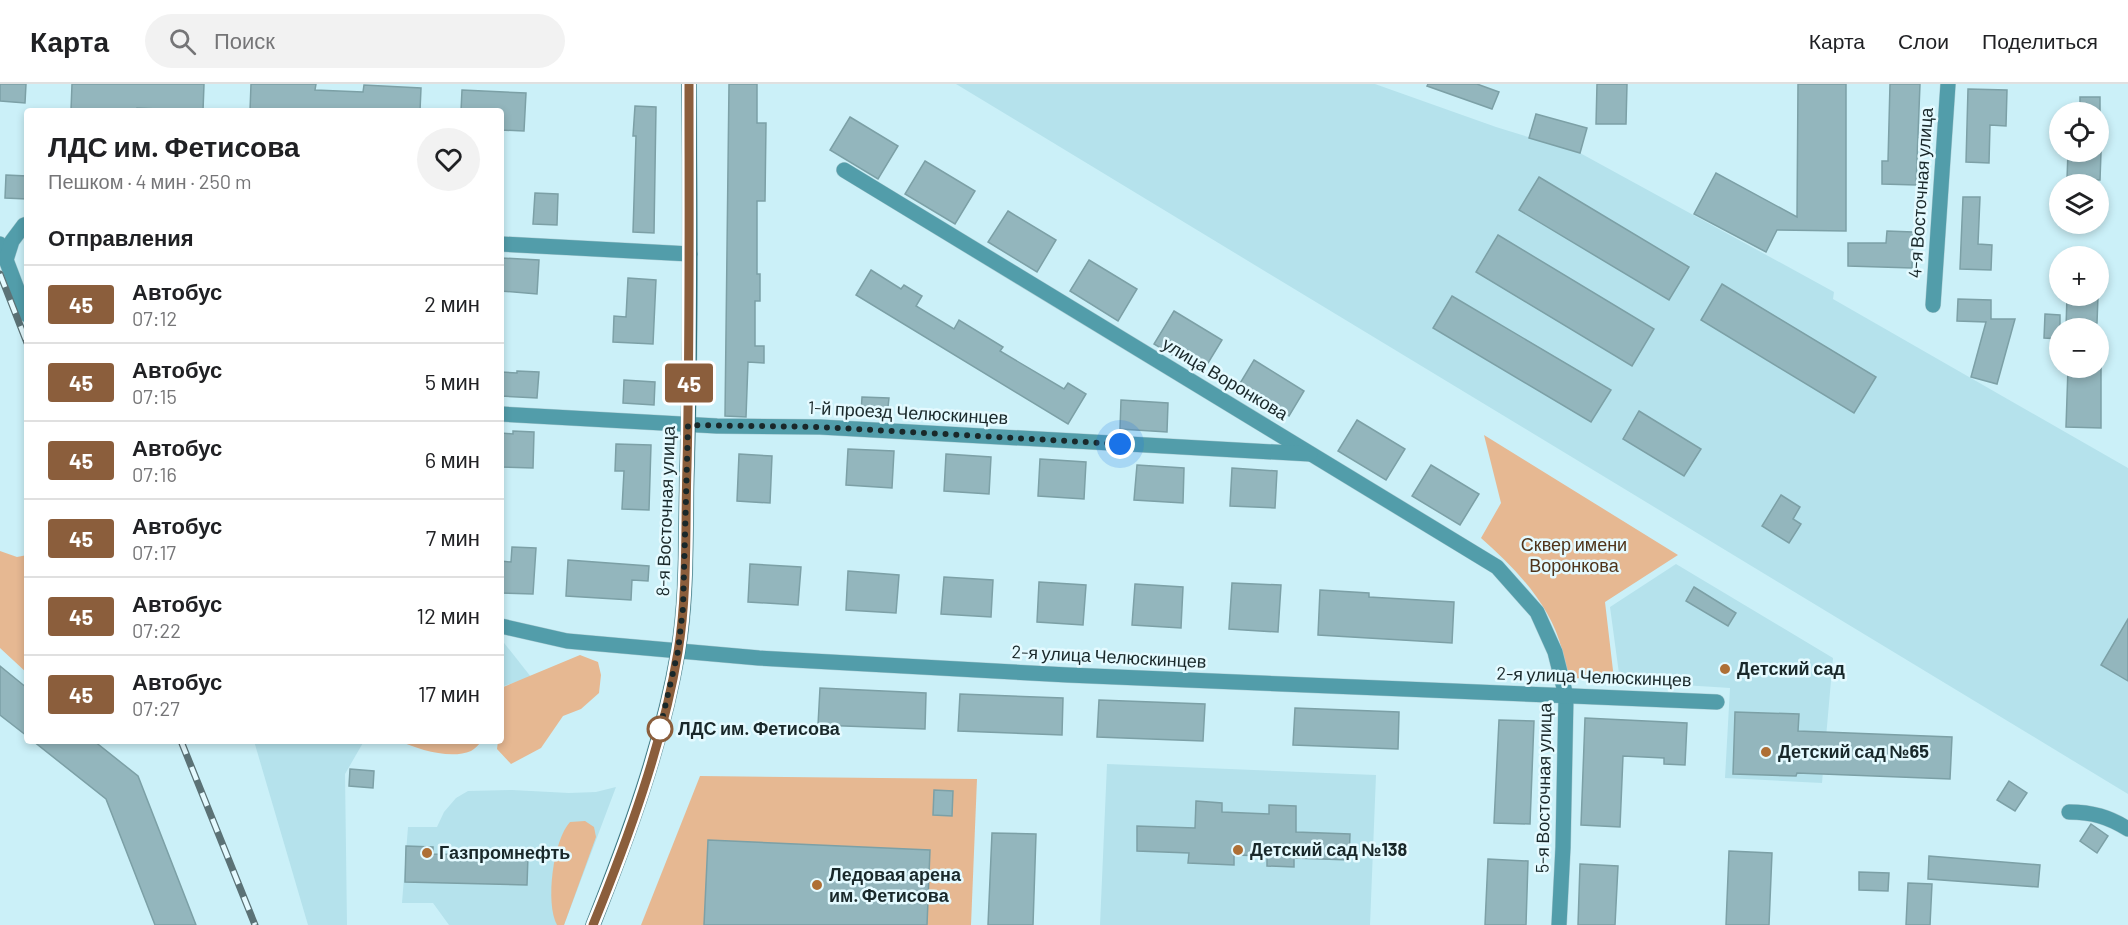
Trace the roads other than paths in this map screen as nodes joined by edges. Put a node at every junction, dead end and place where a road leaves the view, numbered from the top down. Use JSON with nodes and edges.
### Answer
{"nodes":[{"id":1,"x":689,"y":84,"type":"edge"},
{"id":2,"x":1948,"y":84,"type":"edge"},
{"id":3,"x":844,"y":170,"type":"dead end"},
{"id":4,"x":24,"y":225,"type":"edge"},
{"id":5,"x":0,"y":244,"type":"edge"},
{"id":6,"x":504,"y":244,"type":"edge"},
{"id":7,"x":690,"y":254,"type":"junction"},
{"id":8,"x":6,"y":260,"type":"junction"},
{"id":9,"x":1933,"y":305,"type":"dead end"},
{"id":10,"x":24,"y":307,"type":"edge"},
{"id":11,"x":504,"y":414,"type":"edge"},
{"id":12,"x":688,"y":425,"type":"junction"},
{"id":13,"x":1312,"y":454,"type":"junction"},
{"id":14,"x":504,"y":627,"type":"edge"},
{"id":15,"x":678,"y":651,"type":"junction"},
{"id":16,"x":1555,"y":652,"type":"joint"},
{"id":17,"x":1566,"y":696,"type":"junction"},
{"id":18,"x":1718,"y":702,"type":"dead end"},
{"id":19,"x":2069,"y":812,"type":"dead end"},
{"id":20,"x":2128,"y":829,"type":"edge"},
{"id":21,"x":593,"y":925,"type":"edge"},
{"id":22,"x":1559,"y":925,"type":"edge"}],
"edges":[{"from":1,"to":7,"type":"main road","name":"8-я Восточная улица"},
{"from":2,"to":9,"type":"street","name":"4-я Восточная улица"},
{"from":3,"to":13,"type":"street","name":"улица Воронкова"},
{"from":4,"to":8,"type":"street"},
{"from":5,"to":8,"type":"street"},
{"from":6,"to":7,"type":"street"},
{"from":7,"to":12,"type":"main road","name":"8-я Восточная улица"},
{"from":8,"to":10,"type":"street"},
{"from":11,"to":12,"type":"street","name":"1-й проезд Челюскинцев"},
{"from":12,"to":13,"type":"street","name":"1-й проезд Челюскинцев"},
{"from":12,"to":15,"type":"main road","name":"8-я Восточная улица"},
{"from":13,"to":16,"type":"street","name":"улица Воронкова"},
{"from":14,"to":15,"type":"street","name":"2-я улица Челюскинцев"},
{"from":15,"to":17,"type":"street","name":"2-я улица Челюскинцев"},
{"from":15,"to":21,"type":"main road","name":"8-я Восточная улица"},
{"from":16,"to":17,"type":"street","name":"5-я Восточная улица"},
{"from":17,"to":18,"type":"street","name":"2-я улица Челюскинцев"},
{"from":17,"to":22,"type":"street","name":"5-я Восточная улица"},
{"from":19,"to":20,"type":"street"}]}
